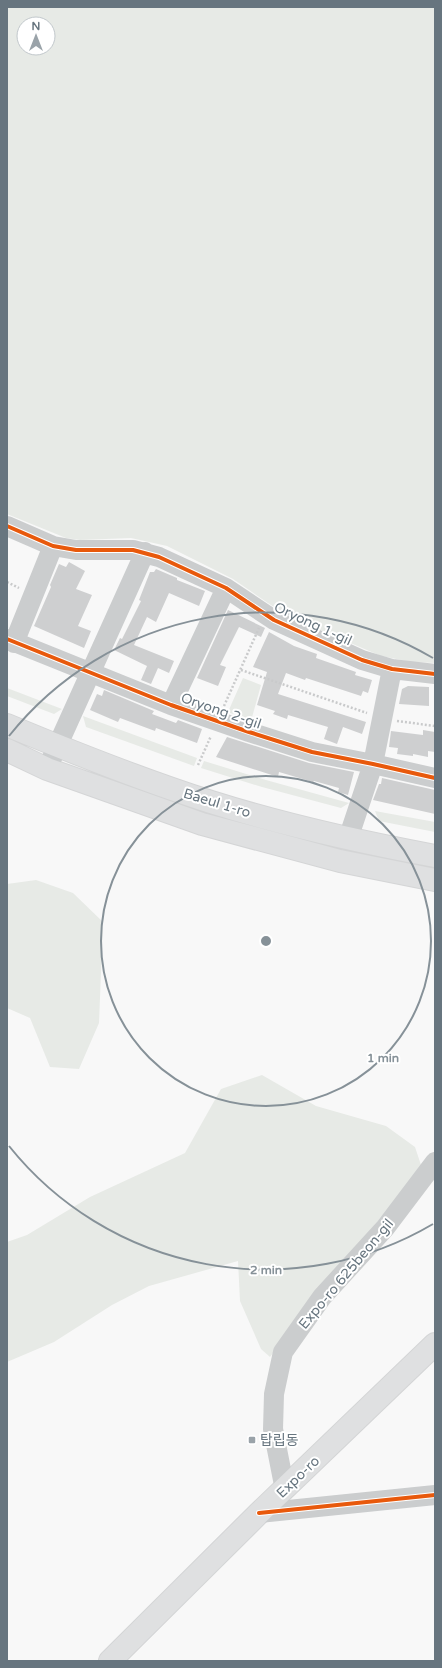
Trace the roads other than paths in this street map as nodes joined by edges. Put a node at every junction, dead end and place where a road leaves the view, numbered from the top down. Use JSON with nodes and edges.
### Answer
{"nodes":[{"id":1,"x":7,"y":526,"type":"edge"},
{"id":2,"x":53,"y":546,"type":"junction"},
{"id":3,"x":145,"y":552,"type":"junction"},
{"id":4,"x":226,"y":588,"type":"junction"},
{"id":5,"x":11,"y":641,"type":"edge"},
{"id":6,"x":392,"y":669,"type":"junction"},
{"id":7,"x":90,"y":674,"type":"junction"},
{"id":8,"x":435,"y":674,"type":"edge"},
{"id":9,"x":171,"y":705,"type":"junction"},
{"id":10,"x":7,"y":725,"type":"edge"},
{"id":11,"x":58,"y":746,"type":"junction"},
{"id":12,"x":7,"y":750,"type":"edge"},
{"id":13,"x":373,"y":764,"type":"junction"},
{"id":14,"x":47,"y":768,"type":"junction"},
{"id":15,"x":435,"y":778,"type":"edge"},
{"id":16,"x":348,"y":839,"type":"junction"},
{"id":17,"x":435,"y":856,"type":"edge"},
{"id":18,"x":435,"y":880,"type":"edge"},
{"id":19,"x":435,"y":1162,"type":"edge"},
{"id":20,"x":435,"y":1344,"type":"edge"},
{"id":21,"x":285,"y":1490,"type":"junction"},
{"id":22,"x":435,"y":1495,"type":"edge"},
{"id":23,"x":259,"y":1513,"type":"junction"},
{"id":24,"x":110,"y":1661,"type":"edge"}],
"edges":[{"from":1,"to":2,"type":"street","name":"Oryong 1-gil"},
{"from":2,"to":3,"type":"street","name":"Oryong 1-gil"},
{"from":2,"to":5,"type":"street"},
{"from":3,"to":4,"type":"street","name":"Oryong 1-gil"},
{"from":3,"to":7,"type":"street"},
{"from":4,"to":6,"type":"street","name":"Oryong 1-gil"},
{"from":4,"to":9,"type":"street"},
{"from":5,"to":7,"type":"street","name":"Oryong 2-gil"},
{"from":6,"to":8,"type":"street","name":"Oryong 1-gil"},
{"from":6,"to":13,"type":"street"},
{"from":7,"to":9,"type":"street","name":"Oryong 2-gil"},
{"from":7,"to":11,"type":"street"},
{"from":9,"to":13,"type":"street","name":"Oryong 2-gil"},
{"from":10,"to":11,"type":"main road","name":"Baeul 1-ro"},
{"from":11,"to":14,"type":"street"},
{"from":11,"to":16,"type":"main road","name":"Baeul 1-ro"},
{"from":12,"to":14,"type":"main road","name":"Baeul 1-ro"},
{"from":13,"to":15,"type":"street","name":"Oryong 2-gil"},
{"from":13,"to":16,"type":"street"},
{"from":14,"to":18,"type":"main road","name":"Baeul 1-ro"},
{"from":16,"to":17,"type":"main road","name":"Baeul 1-ro"},
{"from":19,"to":21,"type":"street","name":"Expo-ro 625beon-gil"},
{"from":20,"to":21,"type":"main road","name":"Expo-ro"},
{"from":21,"to":23,"type":"main road","name":"Expo-ro"},
{"from":22,"to":23,"type":"street"},
{"from":23,"to":24,"type":"main road","name":"Expo-ro"}]}
